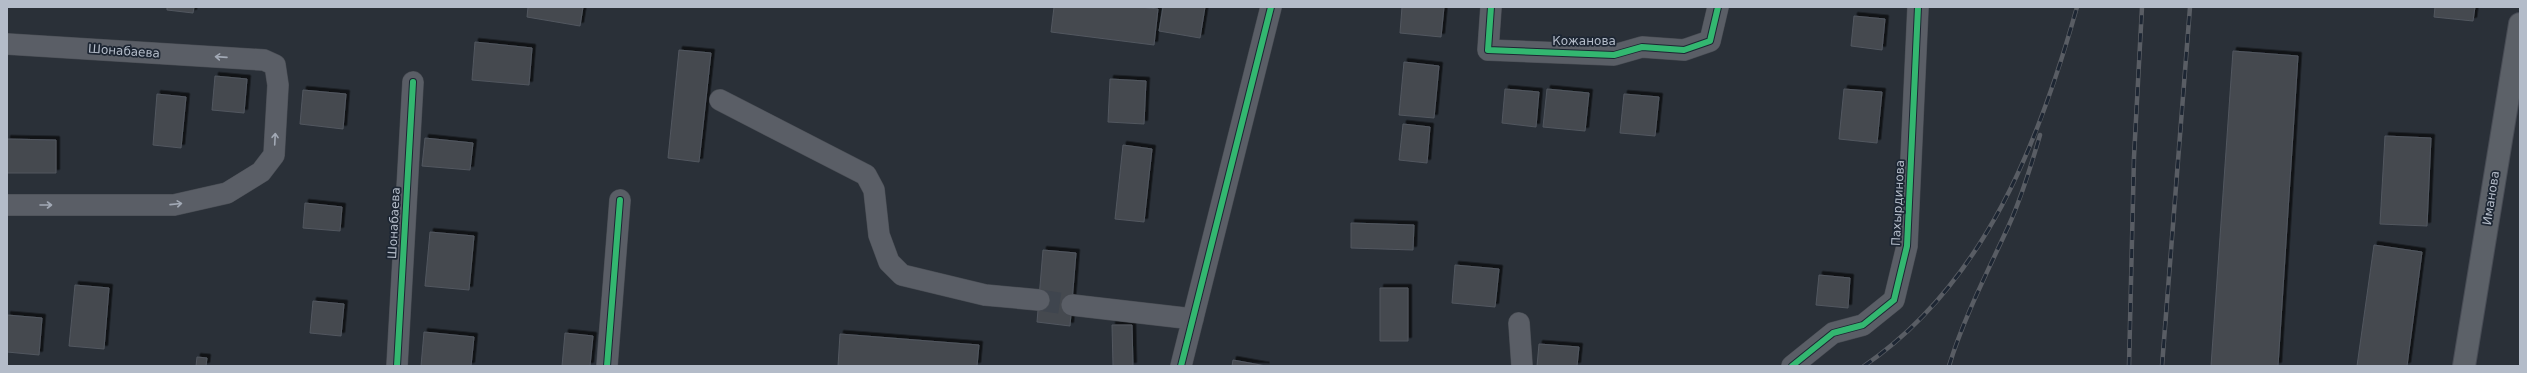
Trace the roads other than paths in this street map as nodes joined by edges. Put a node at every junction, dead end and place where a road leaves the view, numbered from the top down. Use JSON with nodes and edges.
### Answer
{"nodes":[{"id":1,"x":1271,"y":7,"type":"edge"},
{"id":2,"x":1491,"y":7,"type":"edge"},
{"id":3,"x":1718,"y":7,"type":"edge"},
{"id":4,"x":1918,"y":7,"type":"edge"},
{"id":5,"x":2520,"y":29,"type":"edge"},
{"id":6,"x":7,"y":44,"type":"edge"},
{"id":7,"x":413,"y":82,"type":"dead end"},
{"id":8,"x":720,"y":100,"type":"dead end"},
{"id":9,"x":620,"y":200,"type":"dead end"},
{"id":10,"x":7,"y":205,"type":"edge"},
{"id":11,"x":1039,"y":300,"type":"tunnel mouth"},
{"id":12,"x":1072,"y":305,"type":"tunnel mouth"},
{"id":13,"x":1193,"y":319,"type":"junction"},
{"id":14,"x":1519,"y":323,"type":"dead end"},
{"id":15,"x":397,"y":366,"type":"edge"},
{"id":16,"x":606,"y":366,"type":"edge"},
{"id":17,"x":1181,"y":366,"type":"edge"},
{"id":18,"x":1522,"y":366,"type":"edge"},
{"id":19,"x":1792,"y":366,"type":"edge"},
{"id":20,"x":2464,"y":366,"type":"edge"}],
"edges":[{"from":1,"to":13,"type":"street"},
{"from":2,"to":3,"type":"street","name":"Кожанова"},
{"from":4,"to":19,"type":"street","name":"Пахырдинова"},
{"from":5,"to":20,"type":"main road","name":"Иманова"},
{"from":10,"to":6,"type":"street","name":"Шонабаева","one_way":true},
{"from":7,"to":15,"type":"street","name":"Шонабаева"},
{"from":8,"to":11,"type":"street"},
{"from":9,"to":16,"type":"street"},
{"from":12,"to":13,"type":"street"},
{"from":13,"to":17,"type":"street"},
{"from":14,"to":18,"type":"street"}]}
